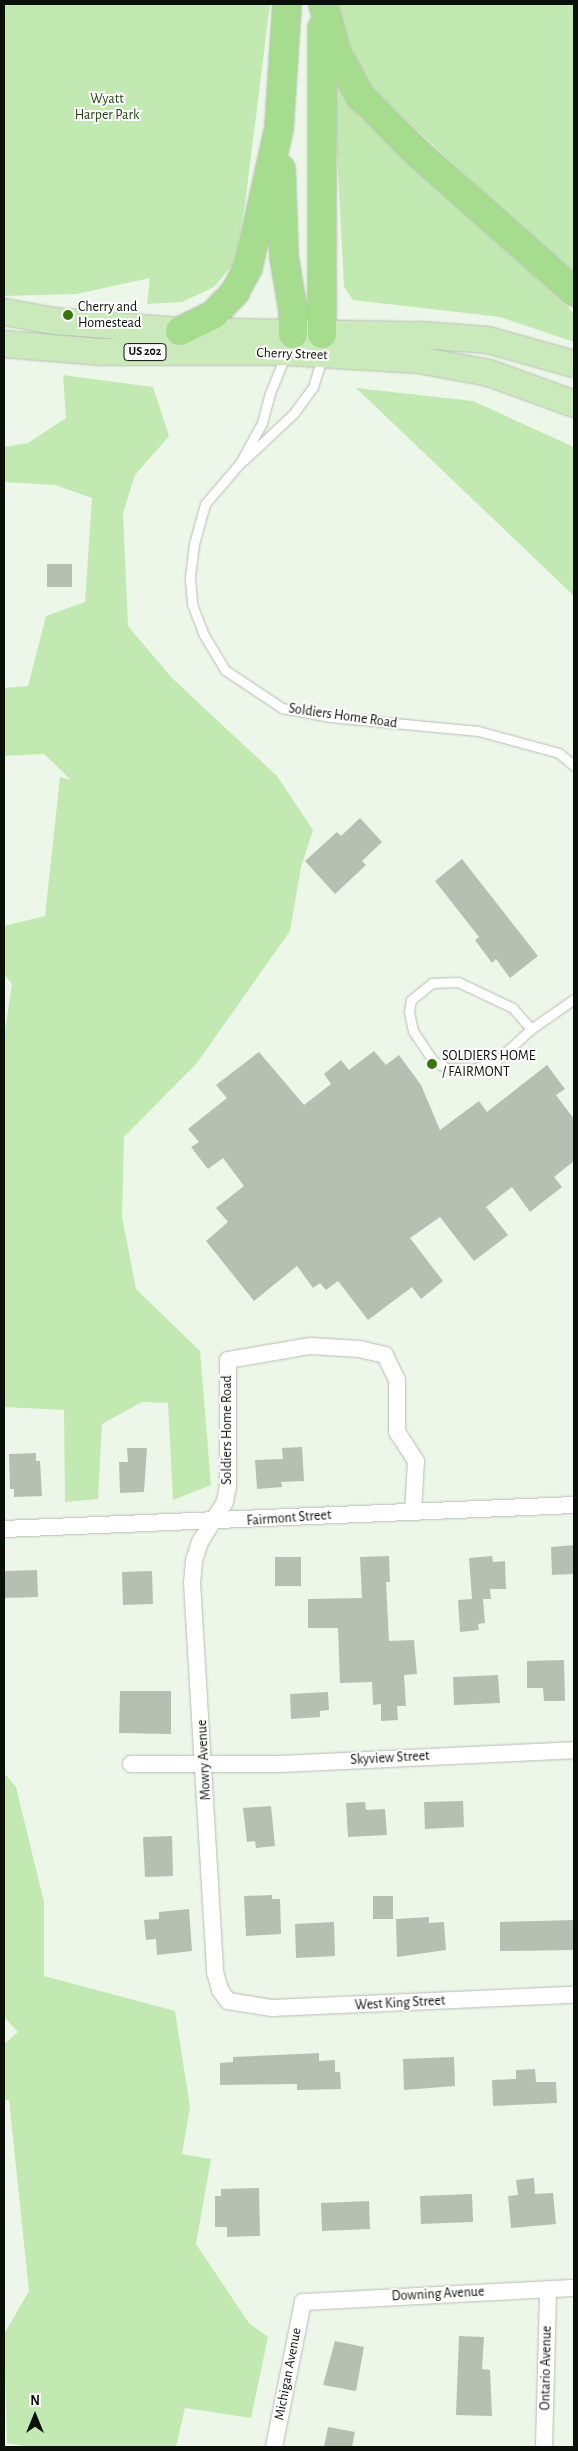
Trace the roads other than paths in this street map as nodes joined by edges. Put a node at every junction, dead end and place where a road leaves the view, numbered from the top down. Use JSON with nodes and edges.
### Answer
{"nodes":[{"id":1,"x":287,"y":4,"type":"edge"},
{"id":2,"x":322,"y":4,"type":"edge"},
{"id":3,"x":279,"y":128,"type":"junction"},
{"id":4,"x":574,"y":292,"type":"edge"},
{"id":5,"x":4,"y":312,"type":"edge"},
{"id":6,"x":180,"y":331,"type":"junction"},
{"id":7,"x":290,"y":343,"type":"junction"},
{"id":8,"x":4,"y":344,"type":"edge"},
{"id":9,"x":322,"y":345,"type":"junction"},
{"id":10,"x":574,"y":364,"type":"edge"},
{"id":11,"x":574,"y":404,"type":"edge"},
{"id":12,"x":240,"y":463,"type":"junction"},
{"id":13,"x":574,"y":766,"type":"edge"},
{"id":14,"x":574,"y":1000,"type":"edge"},
{"id":15,"x":531,"y":1029,"type":"junction"},
{"id":16,"x":574,"y":1505,"type":"edge"},
{"id":17,"x":413,"y":1512,"type":"junction"},
{"id":18,"x":215,"y":1522,"type":"junction"},
{"id":19,"x":4,"y":1529,"type":"edge"},
{"id":20,"x":574,"y":1750,"type":"edge"},
{"id":21,"x":131,"y":1764,"type":"dead end"},
{"id":22,"x":205,"y":1766,"type":"junction"},
{"id":23,"x":574,"y":1995,"type":"edge"},
{"id":24,"x":228,"y":2000,"type":"joint"},
{"id":25,"x":574,"y":2288,"type":"edge"},
{"id":26,"x":548,"y":2289,"type":"junction"},
{"id":27,"x":303,"y":2302,"type":"joint"},
{"id":28,"x":274,"y":2447,"type":"edge"},
{"id":29,"x":544,"y":2447,"type":"edge"}],
"edges":[{"from":1,"to":3,"type":"highway"},
{"from":2,"to":4,"type":"highway"},
{"from":2,"to":9,"type":"highway"},
{"from":3,"to":6,"type":"highway"},
{"from":3,"to":7,"type":"highway"},
{"from":5,"to":6,"type":"main road","name":"Cherry Street","number":"US 202"},
{"from":6,"to":7,"type":"main road","name":"Cherry Street","number":"US 202"},
{"from":7,"to":8,"type":"main road","name":"Cherry Street","number":"US 202"},
{"from":7,"to":9,"type":"main road","name":"Cherry Street","number":"US 202"},
{"from":7,"to":12,"type":"lane","name":"Soldiers Home Road"},
{"from":9,"to":10,"type":"main road","name":"Cherry Street","number":"US 202"},
{"from":9,"to":11,"type":"main road","name":"Cherry Street","number":"US 202"},
{"from":9,"to":12,"type":"lane","name":"Soldiers Home Road"},
{"from":12,"to":13,"type":"lane","name":"Soldiers Home Road"},
{"from":14,"to":15,"type":"lane"},
{"from":15,"to":15,"type":"lane"},
{"from":16,"to":17,"type":"street","name":"Fairmont Street"},
{"from":17,"to":18,"type":"street","name":"Fairmont Street"},
{"from":17,"to":18,"type":"street","name":"Soldiers Home Road"},
{"from":18,"to":19,"type":"street","name":"Fairmont Street"},
{"from":18,"to":22,"type":"street","name":"Mowry Avenue"},
{"from":20,"to":22,"type":"street","name":"Skyview Street"},
{"from":21,"to":22,"type":"street","name":"Skyview Street"},
{"from":22,"to":24,"type":"street","name":"Mowry Avenue"},
{"from":23,"to":24,"type":"street","name":"West King Street"},
{"from":25,"to":26,"type":"street","name":"Downing Avenue"},
{"from":26,"to":27,"type":"street","name":"Downing Avenue"},
{"from":26,"to":29,"type":"street","name":"Ontario Avenue"},
{"from":27,"to":28,"type":"street","name":"Michigan Avenue"}]}
